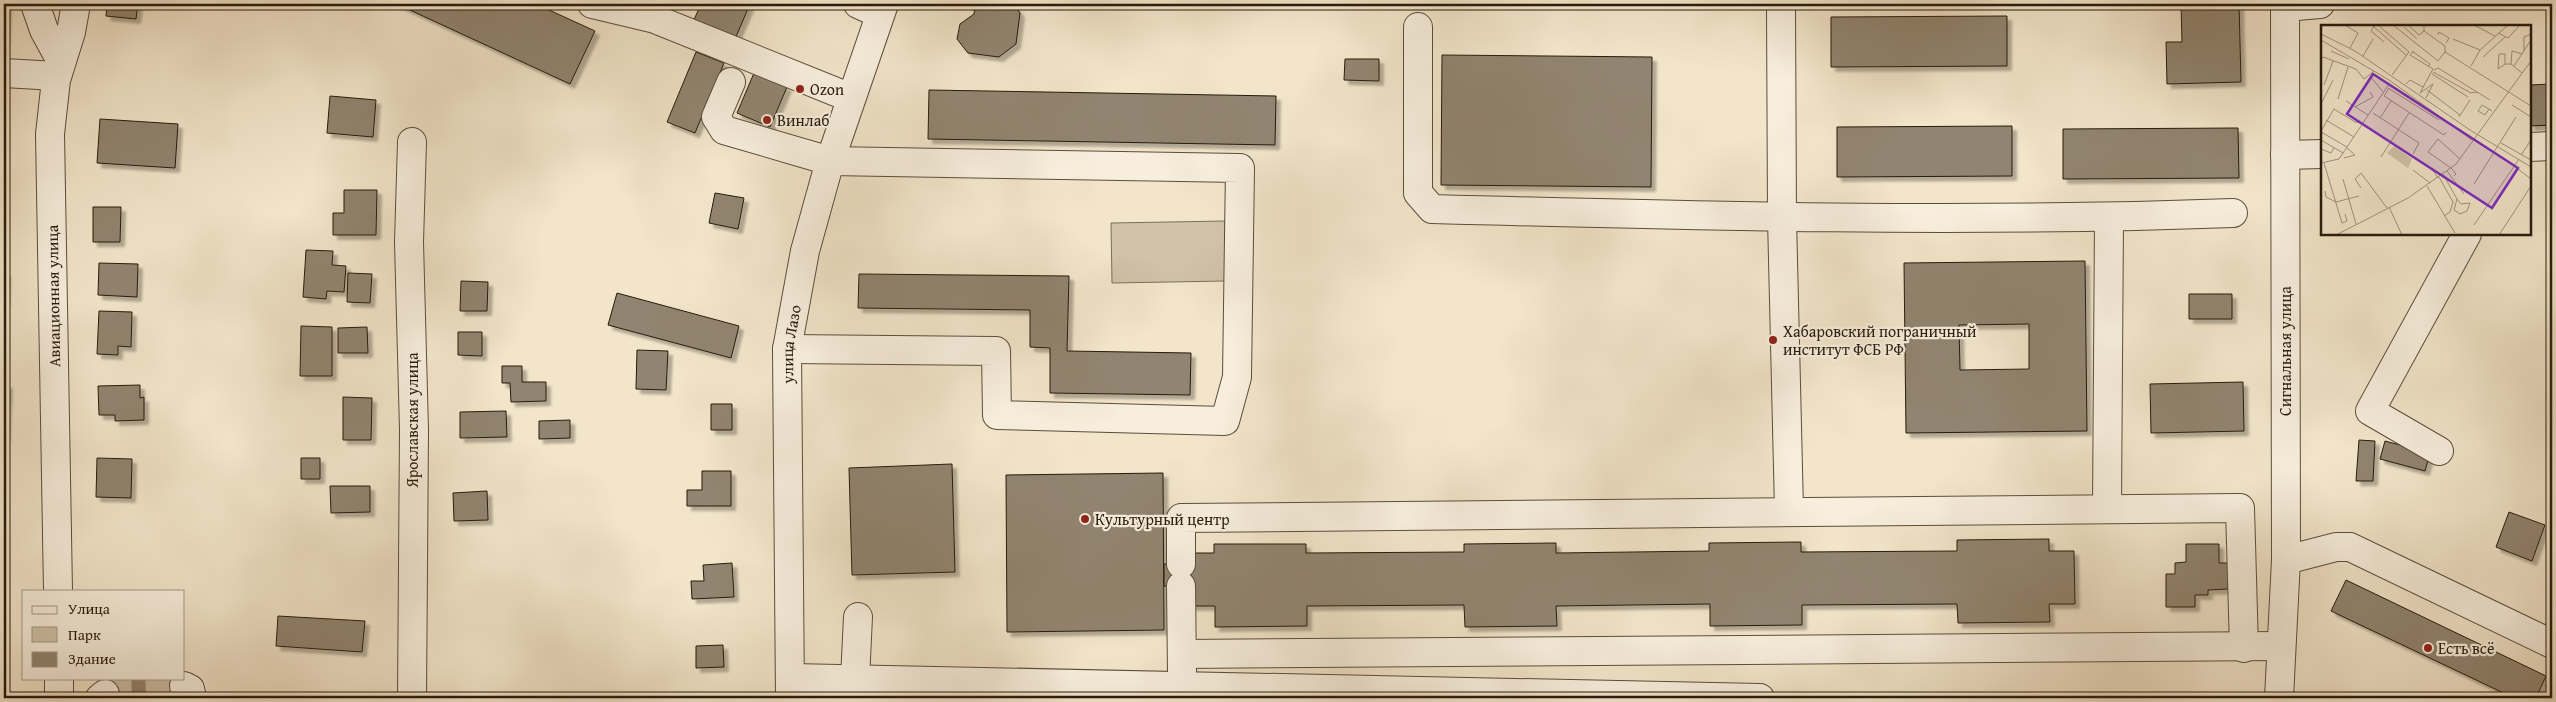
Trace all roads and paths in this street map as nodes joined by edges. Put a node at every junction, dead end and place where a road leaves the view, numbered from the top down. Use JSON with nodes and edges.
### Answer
{"nodes":[{"id":1,"x":35,"y":4,"type":"edge"},
{"id":2,"x":76,"y":4,"type":"edge"},
{"id":3,"x":592,"y":4,"type":"edge"},
{"id":4,"x":1781,"y":4,"type":"edge"},
{"id":5,"x":2320,"y":4,"type":"edge"},
{"id":6,"x":2284,"y":5,"type":"edge"},
{"id":7,"x":874,"y":7,"type":"edge"},
{"id":8,"x":653,"y":12,"type":"edge"},
{"id":9,"x":1418,"y":28,"type":"dead end"},
{"id":10,"x":59,"y":68,"type":"junction"},
{"id":11,"x":4,"y":73,"type":"edge"},
{"id":12,"x":731,"y":82,"type":"dead end"},
{"id":13,"x":852,"y":98,"type":"junction"},
{"id":14,"x":412,"y":142,"type":"dead end"},
{"id":15,"x":2552,"y":146,"type":"edge"},
{"id":16,"x":2531,"y":147,"type":"edge"},
{"id":17,"x":2321,"y":154,"type":"edge"},
{"id":18,"x":2285,"y":156,"type":"junction"},
{"id":19,"x":830,"y":160,"type":"junction"},
{"id":20,"x":2233,"y":213,"type":"dead end"},
{"id":21,"x":1782,"y":218,"type":"junction"},
{"id":22,"x":2109,"y":218,"type":"junction"},
{"id":23,"x":2466,"y":235,"type":"edge"},
{"id":24,"x":787,"y":349,"type":"junction"},
{"id":25,"x":2439,"y":451,"type":"dead end"},
{"id":26,"x":2107,"y":508,"type":"junction"},
{"id":27,"x":1789,"y":510,"type":"junction"},
{"id":28,"x":2286,"y":560,"type":"junction"},
{"id":29,"x":58,"y":590,"type":"edge"},
{"id":30,"x":858,"y":617,"type":"dead end"},
{"id":31,"x":2552,"y":644,"type":"edge"},
{"id":32,"x":2281,"y":646,"type":"junction"},
{"id":33,"x":2244,"y":648,"type":"junction"},
{"id":34,"x":1182,"y":654,"type":"junction"},
{"id":35,"x":855,"y":679,"type":"junction"},
{"id":36,"x":59,"y":680,"type":"edge"},
{"id":37,"x":1183,"y":686,"type":"junction"},
{"id":38,"x":791,"y":688,"type":"edge"},
{"id":39,"x":59,"y":698,"type":"edge"},
{"id":40,"x":412,"y":698,"type":"edge"},
{"id":41,"x":1760,"y":698,"type":"edge"},
{"id":42,"x":2279,"y":698,"type":"edge"}],
"edges":[{"from":1,"to":10,"type":"street"},
{"from":2,"to":10,"type":"street","name":"Авиационная улица"},
{"from":3,"to":8,"type":"street"},
{"from":4,"to":21,"type":"street"},
{"from":5,"to":6,"type":"street"},
{"from":6,"to":18,"type":"street","name":"Сигнальная улица"},
{"from":7,"to":13,"type":"street","name":"улица Лазо"},
{"from":8,"to":13,"type":"street"},
{"from":9,"to":21,"type":"street"},
{"from":10,"to":11,"type":"street"},
{"from":10,"to":29,"type":"street","name":"Авиационная улица"},
{"from":12,"to":19,"type":"street"},
{"from":13,"to":19,"type":"street","name":"улица Лазо"},
{"from":14,"to":40,"type":"street","name":"Ярославская улица"},
{"from":15,"to":16,"type":"street"},
{"from":17,"to":18,"type":"street"},
{"from":18,"to":28,"type":"street","name":"Сигнальная улица"},
{"from":19,"to":24,"type":"street","name":"улица Лазо"},
{"from":19,"to":24,"type":"street"},
{"from":20,"to":22,"type":"street"},
{"from":21,"to":22,"type":"street"},
{"from":21,"to":27,"type":"street"},
{"from":22,"to":26,"type":"street"},
{"from":23,"to":25,"type":"street"},
{"from":24,"to":38,"type":"street","name":"улица Лазо"},
{"from":26,"to":27,"type":"street"},
{"from":26,"to":33,"type":"street"},
{"from":27,"to":34,"type":"street"},
{"from":28,"to":31,"type":"street"},
{"from":28,"to":32,"type":"street","name":"Сигнальная улица"},
{"from":30,"to":35,"type":"street"},
{"from":32,"to":33,"type":"street"},
{"from":32,"to":42,"type":"street","name":"Сигнальная улица"},
{"from":33,"to":34,"type":"street"},
{"from":34,"to":37,"type":"street"},
{"from":35,"to":37,"type":"street"},
{"from":35,"to":38,"type":"street"},
{"from":36,"to":39,"type":"street"},
{"from":37,"to":41,"type":"street"}]}
